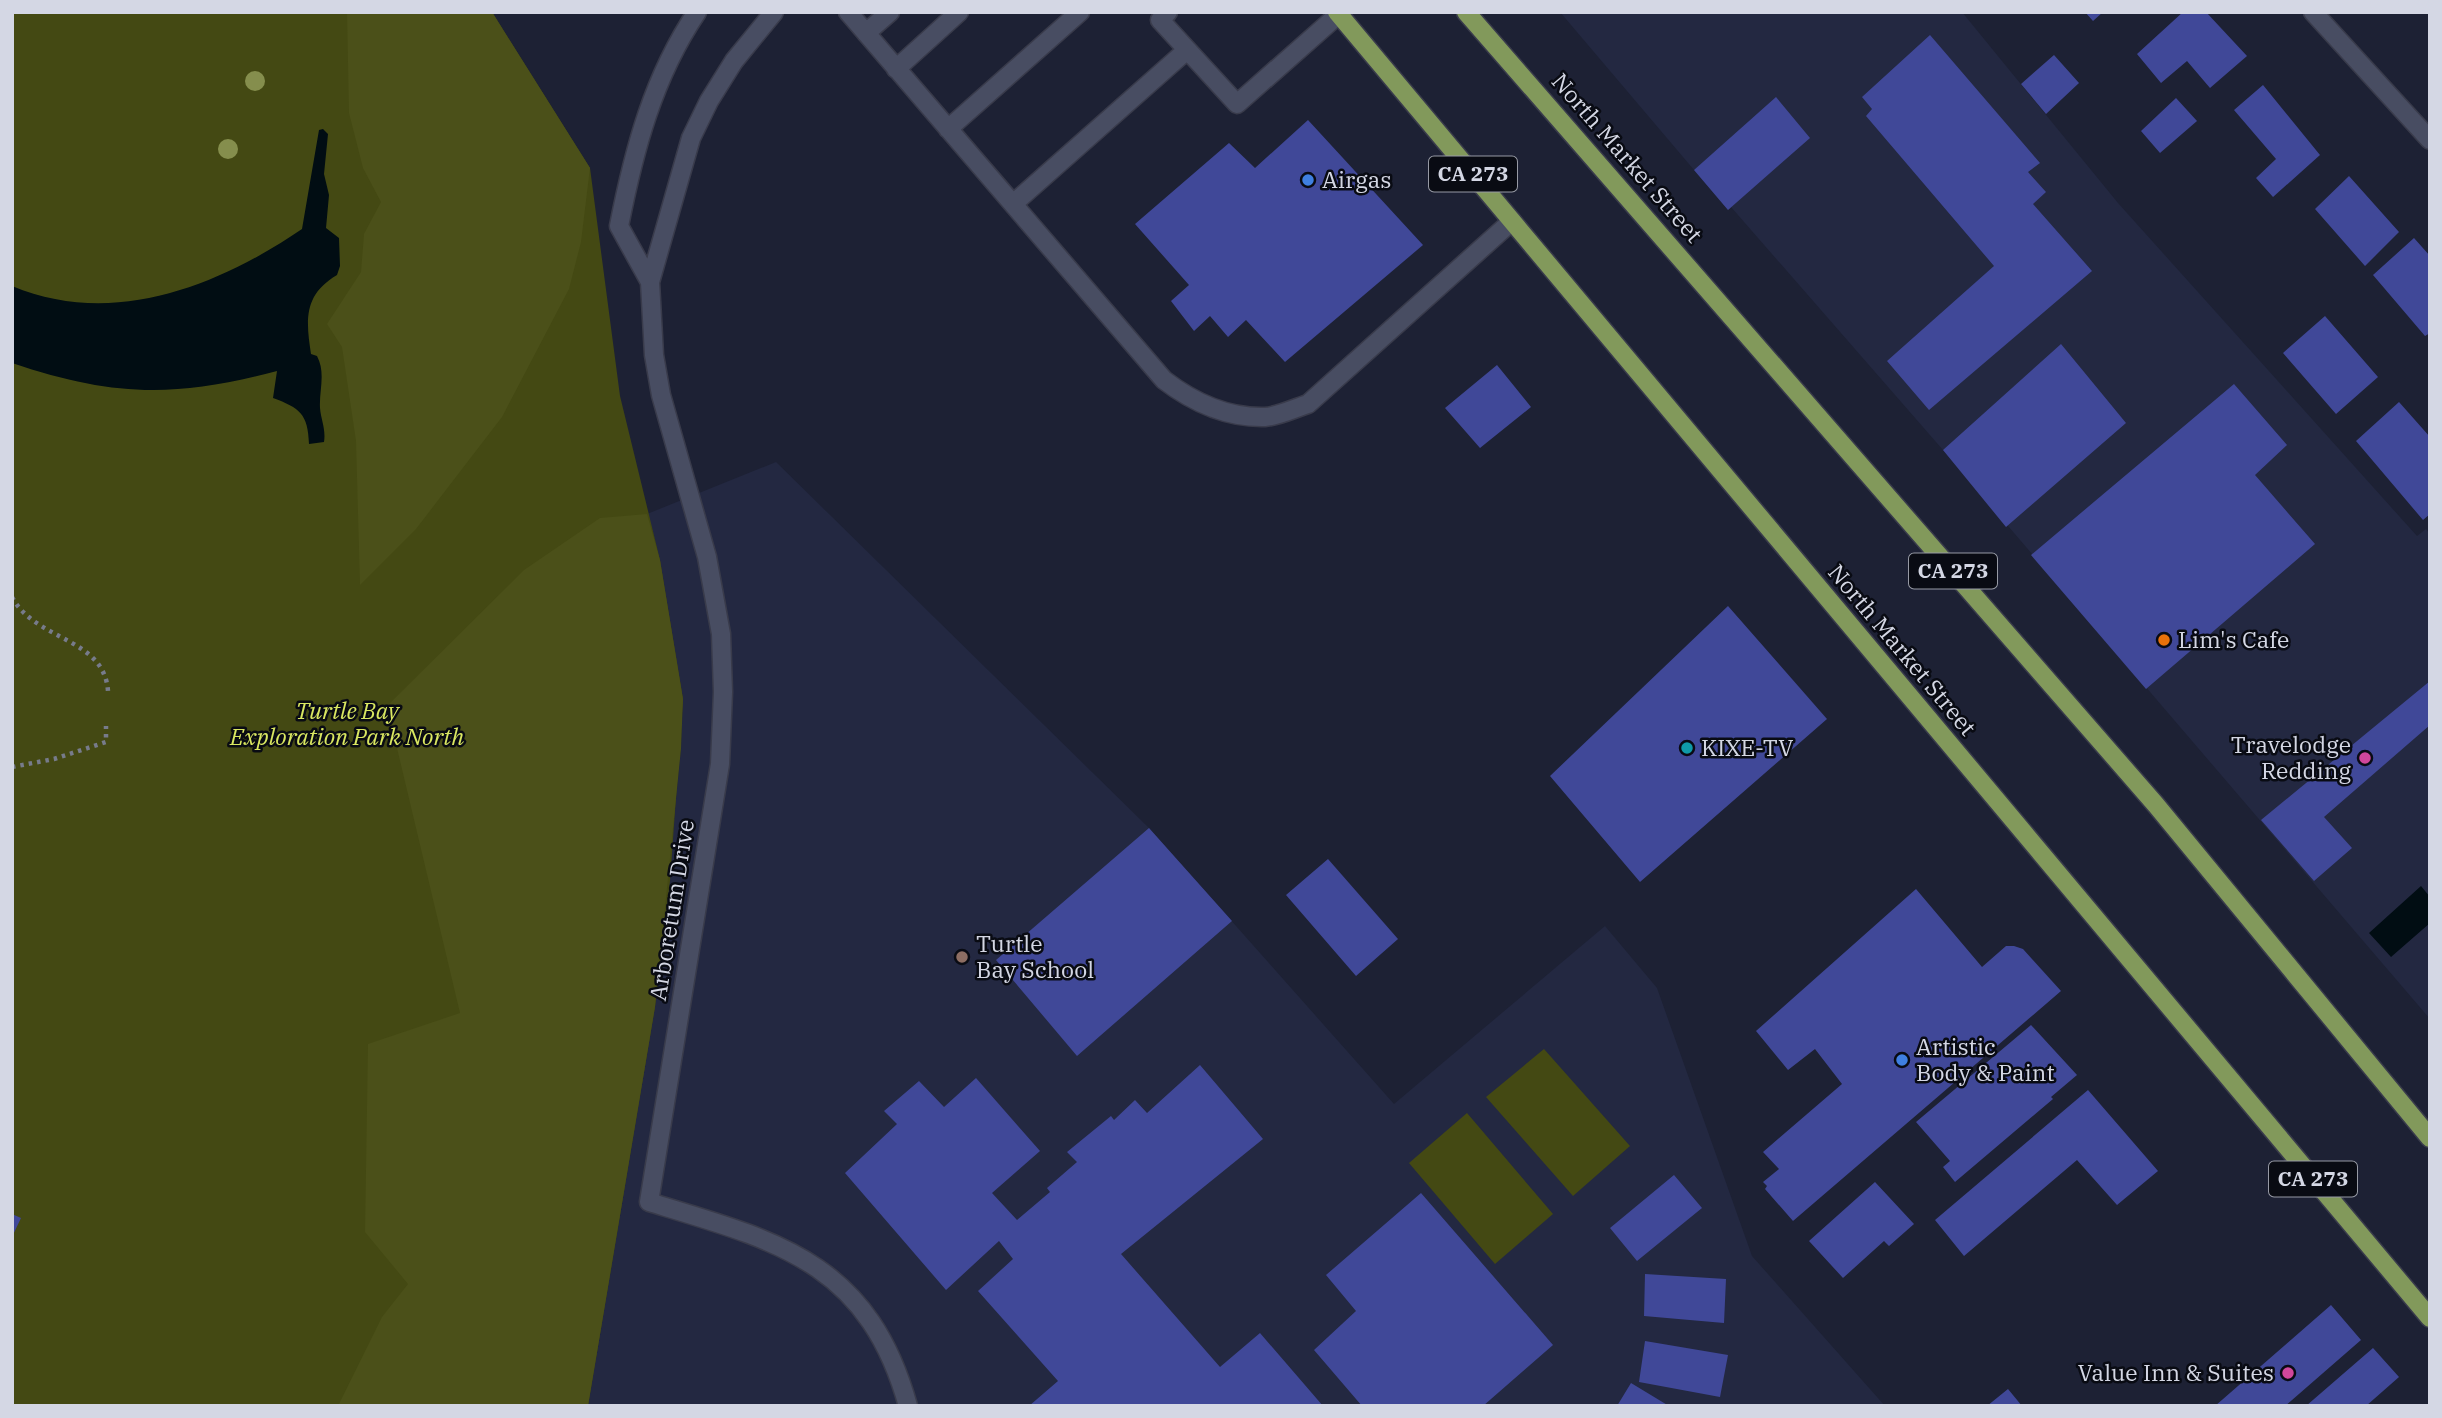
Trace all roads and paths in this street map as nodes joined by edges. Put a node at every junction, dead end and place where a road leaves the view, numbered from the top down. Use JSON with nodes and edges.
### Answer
{"nodes":[{"id":1,"x":696,"y":12,"type":"edge"},
{"id":2,"x":774,"y":12,"type":"edge"},
{"id":3,"x":848,"y":12,"type":"edge"},
{"id":4,"x":890,"y":12,"type":"edge"},
{"id":5,"x":959,"y":12,"type":"edge"},
{"id":6,"x":1080,"y":12,"type":"edge"},
{"id":7,"x":1466,"y":12,"type":"edge"},
{"id":8,"x":2313,"y":12,"type":"edge"},
{"id":9,"x":1338,"y":13,"type":"edge"},
{"id":10,"x":1159,"y":15,"type":"edge"},
{"id":11,"x":866,"y":33,"type":"junction"},
{"id":12,"x":1187,"y":50,"type":"junction"},
{"id":13,"x":897,"y":69,"type":"junction"},
{"id":14,"x":948,"y":129,"type":"junction"},
{"id":15,"x":2430,"y":140,"type":"edge"},
{"id":16,"x":1013,"y":204,"type":"junction"},
{"id":17,"x":1512,"y":221,"type":"junction"},
{"id":18,"x":650,"y":282,"type":"junction"},
{"id":19,"x":12,"y":597,"type":"edge"},
{"id":20,"x":108,"y":691,"type":"dead end"},
{"id":21,"x":106,"y":726,"type":"dead end"},
{"id":22,"x":12,"y":768,"type":"edge"},
{"id":23,"x":2430,"y":1138,"type":"edge"},
{"id":24,"x":2430,"y":1318,"type":"edge"},
{"id":25,"x":908,"y":1406,"type":"edge"}],
"edges":[{"from":1,"to":18,"type":"street","name":"Arboretum Drive"},
{"from":2,"to":18,"type":"street","name":"Arboretum Drive"},
{"from":3,"to":11,"type":"street"},
{"from":4,"to":11,"type":"street"},
{"from":5,"to":13,"type":"street"},
{"from":6,"to":14,"type":"street"},
{"from":7,"to":23,"type":"main road","name":"North Market Street","number":"CA 273"},
{"from":8,"to":15,"type":"street"},
{"from":9,"to":12,"type":"street"},
{"from":9,"to":17,"type":"main road","name":"North Market Street","number":"CA 273"},
{"from":10,"to":12,"type":"street"},
{"from":11,"to":13,"type":"street"},
{"from":12,"to":16,"type":"street"},
{"from":13,"to":14,"type":"street"},
{"from":14,"to":16,"type":"street"},
{"from":16,"to":17,"type":"street"},
{"from":17,"to":24,"type":"main road","name":"North Market Street","number":"CA 273"},
{"from":18,"to":25,"type":"street","name":"Arboretum Drive"},
{"from":19,"to":20,"type":"path"},
{"from":21,"to":22,"type":"path"}]}
